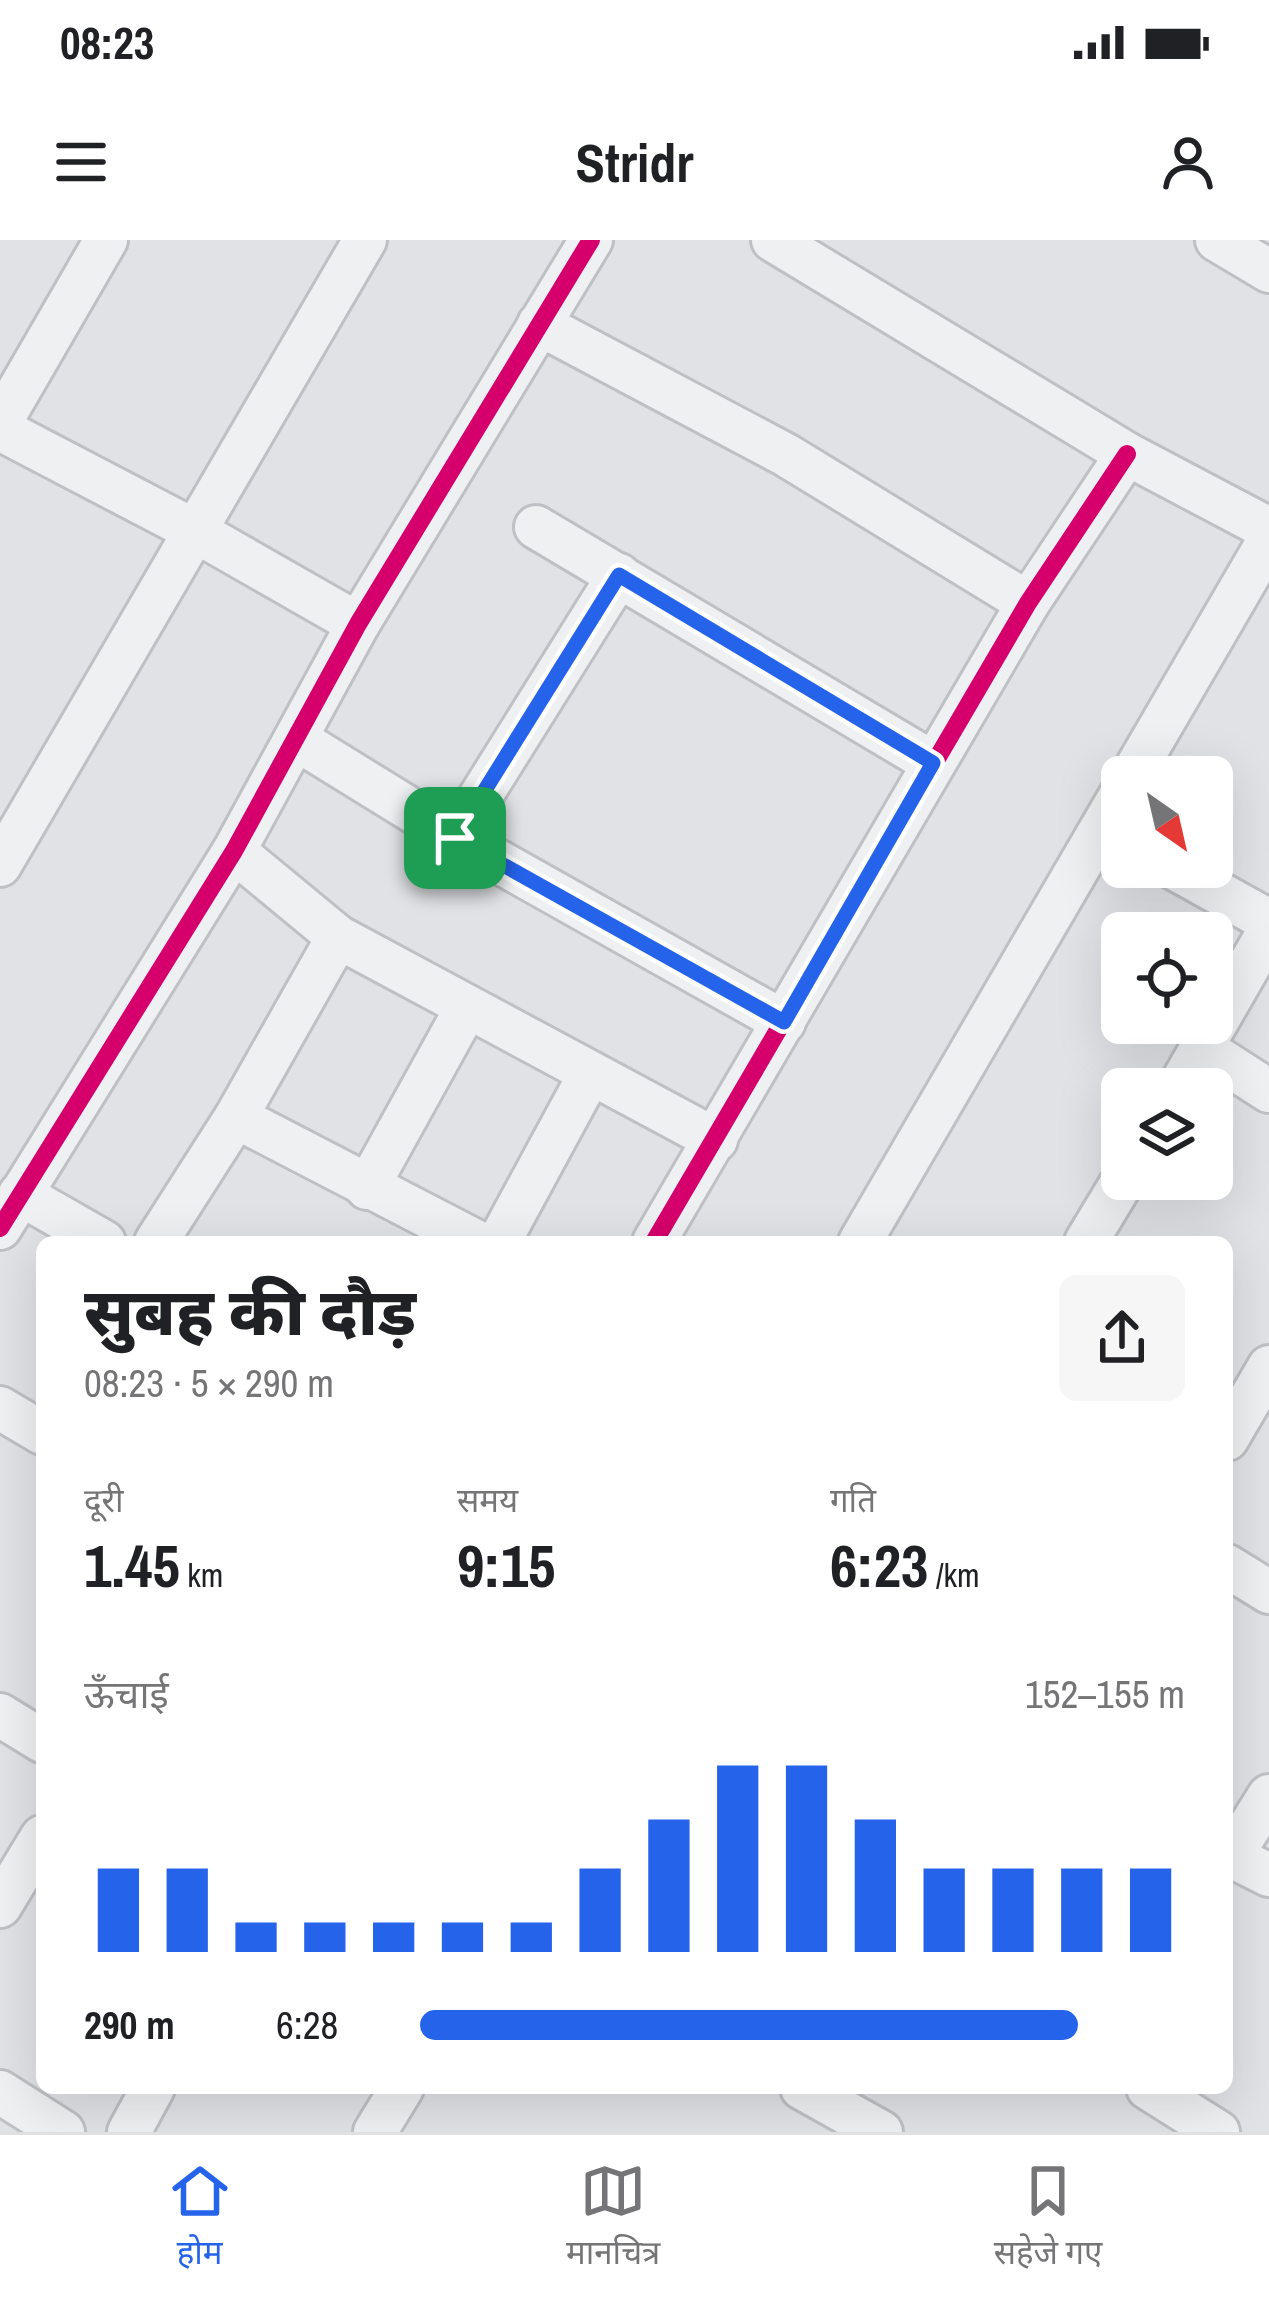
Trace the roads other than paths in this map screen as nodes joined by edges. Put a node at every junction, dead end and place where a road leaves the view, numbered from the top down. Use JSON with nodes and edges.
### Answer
{"nodes":[{"id":1,"x":106,"y":240,"type":"edge"},
{"id":2,"x":365,"y":240,"type":"edge"},
{"id":3,"x":591,"y":240,"type":"edge"},
{"id":4,"x":773,"y":240,"type":"edge"},
{"id":5,"x":1217,"y":240,"type":"edge"},
{"id":6,"x":1269,"y":271,"type":"edge"},
{"id":7,"x":539,"y":324,"type":"junction"},
{"id":8,"x":0,"y":426,"type":"edge"},
{"id":9,"x":1127,"y":454,"type":"junction"},
{"id":10,"x":536,"y":527,"type":"dead end"},
{"id":11,"x":1269,"y":529,"type":"edge"},
{"id":12,"x":197,"y":532,"type":"junction"},
{"id":13,"x":1269,"y":540,"type":"edge"},
{"id":14,"x":619,"y":575,"type":"junction"},
{"id":15,"x":1028,"y":603,"type":"junction"},
{"id":16,"x":358,"y":623,"type":"junction"},
{"id":17,"x":296,"y":739,"type":"junction"},
{"id":18,"x":1143,"y":756,"type":"edge"},
{"id":19,"x":933,"y":763,"type":"junction"},
{"id":20,"x":455,"y":838,"type":"junction"},
{"id":21,"x":1101,"y":843,"type":"edge"},
{"id":22,"x":234,"y":851,"type":"junction"},
{"id":23,"x":0,"y":865,"type":"edge"},
{"id":24,"x":1210,"y":888,"type":"edge"},
{"id":25,"x":1269,"y":921,"type":"edge"},
{"id":26,"x":1269,"y":932,"type":"edge"},
{"id":27,"x":338,"y":937,"type":"junction"},
{"id":28,"x":467,"y":1007,"type":"junction"},
{"id":29,"x":784,"y":1022,"type":"junction"},
{"id":30,"x":1202,"y":1048,"type":"junction"},
{"id":31,"x":1190,"y":1068,"type":"edge"},
{"id":32,"x":590,"y":1074,"type":"junction"},
{"id":33,"x":1269,"y":1091,"type":"edge"},
{"id":34,"x":236,"y":1117,"type":"junction"},
{"id":35,"x":716,"y":1140,"type":"junction"},
{"id":36,"x":368,"y":1188,"type":"junction"},
{"id":37,"x":1111,"y":1200,"type":"edge"},
{"id":38,"x":10,"y":1211,"type":"edge"},
{"id":39,"x":86,"y":1236,"type":"edge"},
{"id":40,"x":159,"y":1236,"type":"edge"},
{"id":41,"x":465,"y":1236,"type":"edge"},
{"id":42,"x":502,"y":1236,"type":"edge"},
{"id":43,"x":664,"y":1236,"type":"edge"},
{"id":44,"x":864,"y":1236,"type":"edge"},
{"id":45,"x":1090,"y":1236,"type":"edge"},
{"id":46,"x":1269,"y":1367,"type":"edge"},
{"id":47,"x":0,"y":1408,"type":"edge"},
{"id":48,"x":1233,"y":1428,"type":"edge"},
{"id":49,"x":36,"y":1429,"type":"edge"},
{"id":50,"x":1233,"y":1571,"type":"edge"},
{"id":51,"x":1269,"y":1592,"type":"edge"},
{"id":52,"x":0,"y":1715,"type":"edge"},
{"id":53,"x":36,"y":1737,"type":"edge"},
{"id":54,"x":1269,"y":1796,"type":"edge"},
{"id":55,"x":36,"y":1847,"type":"edge"},
{"id":56,"x":1243,"y":1861,"type":"edge"},
{"id":57,"x":0,"y":1906,"type":"edge"},
{"id":58,"x":0,"y":2092,"type":"edge"},
{"id":59,"x":150,"y":2094,"type":"edge"},
{"id":60,"x":398,"y":2094,"type":"edge"},
{"id":61,"x":813,"y":2094,"type":"edge"},
{"id":62,"x":1166,"y":2110,"type":"edge"},
{"id":63,"x":63,"y":2132,"type":"edge"},
{"id":64,"x":129,"y":2132,"type":"edge"},
{"id":65,"x":375,"y":2132,"type":"edge"},
{"id":66,"x":880,"y":2132,"type":"edge"},
{"id":67,"x":1218,"y":2132,"type":"edge"}],
"edges":[{"from":1,"to":8,"type":"street"},
{"from":2,"to":12,"type":"street"},
{"from":3,"to":7,"type":"street"},
{"from":4,"to":9,"type":"street"},
{"from":5,"to":6,"type":"street"},
{"from":7,"to":15,"type":"street"},
{"from":7,"to":16,"type":"street"},
{"from":8,"to":12,"type":"street"},
{"from":9,"to":11,"type":"street"},
{"from":9,"to":15,"type":"street"},
{"from":10,"to":14,"type":"street"},
{"from":12,"to":16,"type":"street"},
{"from":12,"to":23,"type":"street"},
{"from":13,"to":18,"type":"street"},
{"from":14,"to":19,"type":"street"},
{"from":14,"to":20,"type":"street"},
{"from":15,"to":19,"type":"street"},
{"from":16,"to":17,"type":"street"},
{"from":17,"to":20,"type":"street"},
{"from":17,"to":22,"type":"street"},
{"from":19,"to":29,"type":"street"},
{"from":20,"to":29,"type":"street"},
{"from":21,"to":44,"type":"street"},
{"from":22,"to":27,"type":"street"},
{"from":22,"to":38,"type":"street"},
{"from":24,"to":25,"type":"street"},
{"from":26,"to":30,"type":"street"},
{"from":27,"to":28,"type":"street"},
{"from":27,"to":34,"type":"street"},
{"from":28,"to":32,"type":"street"},
{"from":28,"to":36,"type":"street"},
{"from":29,"to":35,"type":"street"},
{"from":30,"to":31,"type":"street"},
{"from":30,"to":33,"type":"street"},
{"from":32,"to":35,"type":"street"},
{"from":32,"to":42,"type":"street"},
{"from":34,"to":36,"type":"street"},
{"from":34,"to":40,"type":"street"},
{"from":35,"to":43,"type":"street"},
{"from":36,"to":41,"type":"street"},
{"from":37,"to":45,"type":"street"},
{"from":38,"to":39,"type":"street"},
{"from":46,"to":48,"type":"street"},
{"from":47,"to":49,"type":"street"},
{"from":50,"to":51,"type":"street"},
{"from":52,"to":53,"type":"street"},
{"from":54,"to":56,"type":"street"},
{"from":55,"to":57,"type":"street"},
{"from":58,"to":63,"type":"street"},
{"from":59,"to":64,"type":"street"},
{"from":60,"to":65,"type":"street"},
{"from":61,"to":66,"type":"street"},
{"from":62,"to":67,"type":"street"}]}
